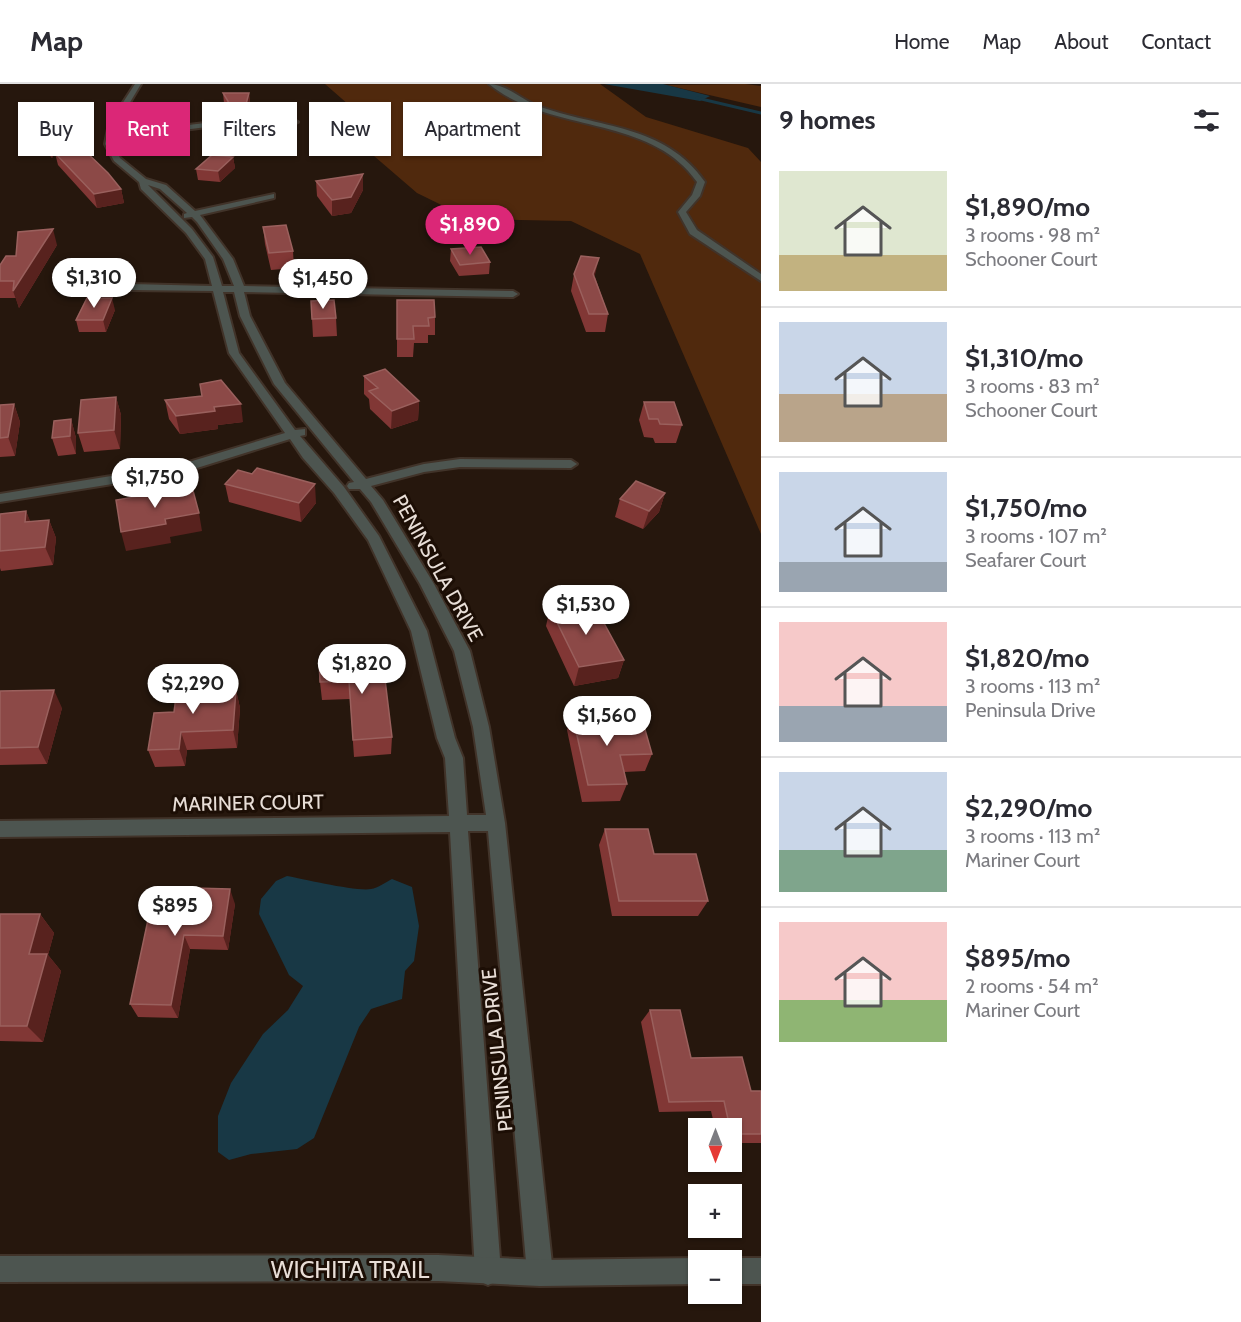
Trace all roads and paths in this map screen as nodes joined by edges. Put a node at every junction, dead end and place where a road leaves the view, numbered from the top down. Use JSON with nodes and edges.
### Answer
{"nodes":[{"id":1,"x":138,"y":84,"type":"edge"},
{"id":2,"x":492,"y":84,"type":"edge"},
{"id":3,"x":127,"y":102,"type":"edge"},
{"id":4,"x":115,"y":156,"type":"edge"},
{"id":5,"x":271,"y":196,"type":"dead end"},
{"id":6,"x":185,"y":216,"type":"junction"},
{"id":7,"x":761,"y":278,"type":"edge"},
{"id":8,"x":68,"y":279,"type":"dead end"},
{"id":9,"x":219,"y":288,"type":"junction"},
{"id":10,"x":240,"y":288,"type":"junction"},
{"id":11,"x":513,"y":294,"type":"dead end"},
{"id":12,"x":316,"y":428,"type":"junction"},
{"id":13,"x":292,"y":435,"type":"junction"},
{"id":14,"x":571,"y":464,"type":"dead end"},
{"id":15,"x":364,"y":483,"type":"junction"},
{"id":16,"x":339,"y":490,"type":"junction"},
{"id":17,"x":0,"y":498,"type":"edge"},
{"id":18,"x":460,"y":822,"type":"junction"},
{"id":19,"x":496,"y":822,"type":"junction"},
{"id":20,"x":0,"y":829,"type":"edge"},
{"id":21,"x":0,"y":1269,"type":"edge"},
{"id":22,"x":688,"y":1271,"type":"edge"},
{"id":23,"x":742,"y":1271,"type":"edge"},
{"id":24,"x":761,"y":1271,"type":"edge"},
{"id":25,"x":488,"y":1272,"type":"junction"},
{"id":26,"x":540,"y":1272,"type":"junction"}],
"edges":[{"from":1,"to":3,"type":"street"},
{"from":2,"to":7,"type":"street"},
{"from":4,"to":6,"type":"street","name":"PENINSULA DRIVE"},
{"from":5,"to":6,"type":"street"},
{"from":6,"to":9,"type":"street","name":"PENINSULA DRIVE"},
{"from":6,"to":10,"type":"street","name":"PENINSULA DRIVE"},
{"from":8,"to":9,"type":"street"},
{"from":9,"to":10,"type":"street"},
{"from":9,"to":13,"type":"street","name":"PENINSULA DRIVE"},
{"from":10,"to":11,"type":"street"},
{"from":10,"to":12,"type":"street","name":"PENINSULA DRIVE"},
{"from":12,"to":13,"type":"street"},
{"from":12,"to":15,"type":"street","name":"PENINSULA DRIVE"},
{"from":13,"to":16,"type":"street","name":"PENINSULA DRIVE"},
{"from":13,"to":17,"type":"street"},
{"from":14,"to":15,"type":"street"},
{"from":15,"to":16,"type":"street"},
{"from":15,"to":19,"type":"street","name":"PENINSULA DRIVE"},
{"from":16,"to":18,"type":"street","name":"PENINSULA DRIVE"},
{"from":18,"to":19,"type":"street","name":"MARINER COURT"},
{"from":18,"to":20,"type":"street","name":"MARINER COURT"},
{"from":18,"to":25,"type":"street","name":"PENINSULA DRIVE"},
{"from":19,"to":26,"type":"street","name":"PENINSULA DRIVE"},
{"from":21,"to":25,"type":"street","name":"WICHITA TRAIL"},
{"from":22,"to":26,"type":"street","name":"WICHITA TRAIL"},
{"from":23,"to":24,"type":"street"},
{"from":25,"to":26,"type":"street","name":"WICHITA TRAIL"}]}
